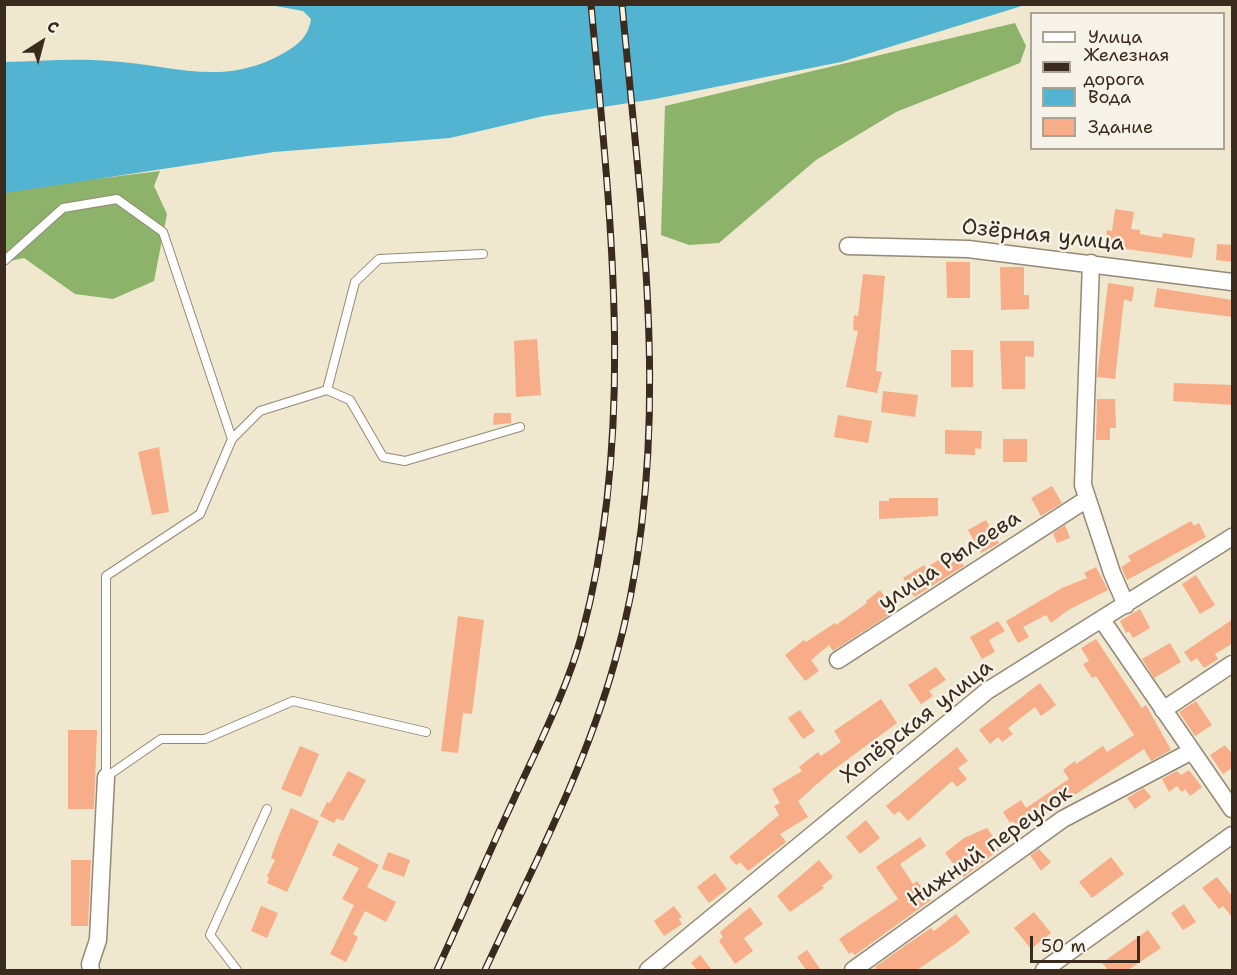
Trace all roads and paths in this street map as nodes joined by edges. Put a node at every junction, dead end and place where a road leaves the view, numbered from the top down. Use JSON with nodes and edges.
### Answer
{"nodes":[{"id":1,"x":848,"y":246,"type":"dead end"},
{"id":2,"x":483,"y":254,"type":"dead end"},
{"id":3,"x":4,"y":261,"type":"edge"},
{"id":4,"x":1091,"y":263,"type":"junction"},
{"id":5,"x":1233,"y":282,"type":"edge"},
{"id":6,"x":327,"y":390,"type":"junction"},
{"id":7,"x":520,"y":428,"type":"dead end"},
{"id":8,"x":232,"y":439,"type":"junction"},
{"id":9,"x":1087,"y":498,"type":"junction"},
{"id":10,"x":1233,"y":537,"type":"edge"},
{"id":11,"x":1126,"y":605,"type":"junction"},
{"id":12,"x":1102,"y":620,"type":"junction"},
{"id":13,"x":838,"y":660,"type":"dead end"},
{"id":14,"x":1233,"y":664,"type":"edge"},
{"id":15,"x":1163,"y":710,"type":"junction"},
{"id":16,"x":426,"y":732,"type":"dead end"},
{"id":17,"x":1191,"y":752,"type":"junction"},
{"id":18,"x":106,"y":777,"type":"junction"},
{"id":19,"x":267,"y":809,"type":"dead end"},
{"id":20,"x":1233,"y":809,"type":"edge"},
{"id":21,"x":1233,"y":835,"type":"edge"},
{"id":22,"x":659,"y":967,"type":"edge"},
{"id":23,"x":91,"y":970,"type":"edge"},
{"id":24,"x":237,"y":970,"type":"edge"},
{"id":25,"x":853,"y":970,"type":"edge"},
{"id":26,"x":1044,"y":970,"type":"edge"}],
"edges":[{"from":1,"to":4,"type":"street","name":"Озёрная улица"},
{"from":2,"to":6,"type":"lane"},
{"from":3,"to":8,"type":"lane"},
{"from":4,"to":5,"type":"street","name":"Озёрная улица"},
{"from":4,"to":9,"type":"street"},
{"from":6,"to":7,"type":"lane"},
{"from":6,"to":8,"type":"lane"},
{"from":8,"to":18,"type":"lane"},
{"from":9,"to":11,"type":"street"},
{"from":9,"to":13,"type":"street","name":"улица Рылеева"},
{"from":10,"to":11,"type":"street","name":"Хопёрская улица"},
{"from":11,"to":12,"type":"street","name":"Хопёрская улица"},
{"from":12,"to":15,"type":"street"},
{"from":12,"to":22,"type":"street","name":"Хопёрская улица"},
{"from":14,"to":15,"type":"street"},
{"from":15,"to":17,"type":"street"},
{"from":16,"to":18,"type":"lane"},
{"from":17,"to":20,"type":"street"},
{"from":17,"to":25,"type":"street","name":"Нижний переулок"},
{"from":18,"to":23,"type":"street"},
{"from":19,"to":24,"type":"lane"},
{"from":21,"to":26,"type":"street"}]}
